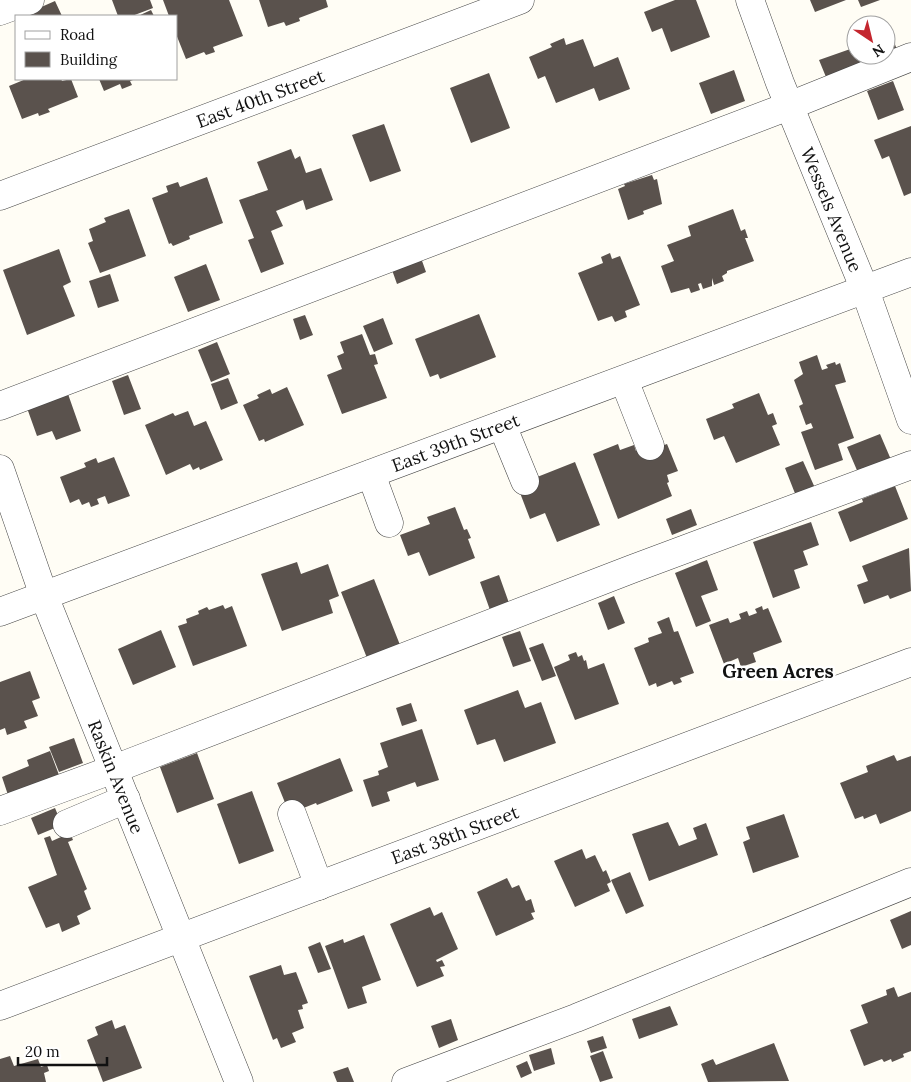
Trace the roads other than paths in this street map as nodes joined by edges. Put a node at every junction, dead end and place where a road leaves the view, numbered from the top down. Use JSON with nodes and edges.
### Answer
{"nodes":[{"id":1,"x":30,"y":0,"type":"edge"},
{"id":2,"x":520,"y":0,"type":"edge"},
{"id":3,"x":750,"y":0,"type":"edge"},
{"id":4,"x":0,"y":11,"type":"edge"},
{"id":5,"x":911,"y":57,"type":"edge"},
{"id":6,"x":789,"y":106,"type":"junction"},
{"id":7,"x":0,"y":196,"type":"edge"},
{"id":8,"x":911,"y":272,"type":"edge"},
{"id":9,"x":865,"y":290,"type":"junction"},
{"id":10,"x":624,"y":380,"type":"junction"},
{"id":11,"x":0,"y":406,"type":"edge"},
{"id":12,"x":911,"y":420,"type":"edge"},
{"id":13,"x":502,"y":425,"type":"junction"},
{"id":14,"x":650,"y":446,"type":"dead end"},
{"id":15,"x":911,"y":465,"type":"edge"},
{"id":16,"x":0,"y":469,"type":"edge"},
{"id":17,"x":371,"y":474,"type":"junction"},
{"id":18,"x":525,"y":481,"type":"dead end"},
{"id":19,"x":389,"y":523,"type":"dead end"},
{"id":20,"x":44,"y":596,"type":"junction"},
{"id":21,"x":0,"y":612,"type":"edge"},
{"id":22,"x":911,"y":662,"type":"edge"},
{"id":23,"x":114,"y":769,"type":"junction"},
{"id":24,"x":126,"y":799,"type":"junction"},
{"id":25,"x":0,"y":811,"type":"edge"},
{"id":26,"x":292,"y":814,"type":"dead end"},
{"id":27,"x":67,"y":824,"type":"dead end"},
{"id":28,"x":911,"y":882,"type":"edge"},
{"id":29,"x":319,"y":886,"type":"junction"},
{"id":30,"x":182,"y":937,"type":"junction"},
{"id":31,"x":0,"y":1006,"type":"edge"},
{"id":32,"x":239,"y":1082,"type":"edge"},
{"id":33,"x":406,"y":1082,"type":"edge"}],
"edges":[{"from":1,"to":4,"type":"street"},
{"from":2,"to":7,"type":"street","name":"East 40th Street"},
{"from":3,"to":6,"type":"street","name":"Wessels Avenue"},
{"from":5,"to":6,"type":"street"},
{"from":6,"to":9,"type":"street","name":"Wessels Avenue"},
{"from":6,"to":11,"type":"street"},
{"from":8,"to":9,"type":"street","name":"East 39th Street"},
{"from":9,"to":10,"type":"street","name":"East 39th Street"},
{"from":9,"to":12,"type":"street","name":"Wessels Avenue"},
{"from":10,"to":13,"type":"street","name":"East 39th Street"},
{"from":10,"to":14,"type":"street"},
{"from":13,"to":17,"type":"street","name":"East 39th Street"},
{"from":13,"to":18,"type":"street"},
{"from":15,"to":23,"type":"street"},
{"from":16,"to":20,"type":"street","name":"Raskin Avenue"},
{"from":17,"to":19,"type":"street"},
{"from":17,"to":20,"type":"street","name":"East 39th Street"},
{"from":20,"to":21,"type":"street","name":"East 39th Street"},
{"from":20,"to":23,"type":"street","name":"Raskin Avenue"},
{"from":22,"to":29,"type":"street","name":"East 38th Street"},
{"from":23,"to":24,"type":"street","name":"Raskin Avenue"},
{"from":23,"to":25,"type":"street"},
{"from":24,"to":27,"type":"street"},
{"from":24,"to":30,"type":"street","name":"Raskin Avenue"},
{"from":26,"to":29,"type":"street"},
{"from":28,"to":33,"type":"street"},
{"from":29,"to":30,"type":"street","name":"East 38th Street"},
{"from":30,"to":31,"type":"street","name":"East 38th Street"},
{"from":30,"to":32,"type":"street","name":"Raskin Avenue"}]}
